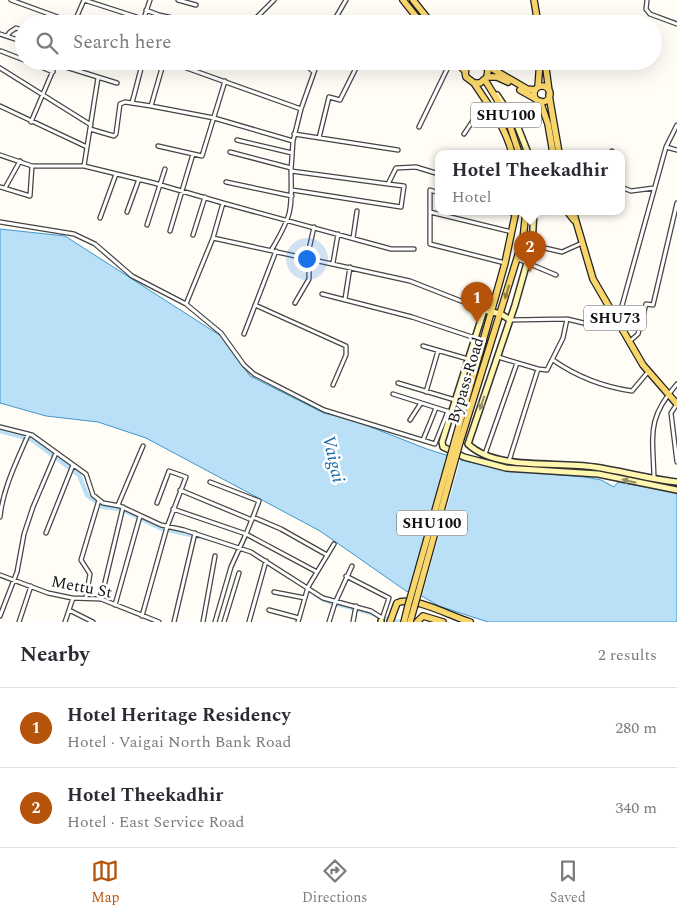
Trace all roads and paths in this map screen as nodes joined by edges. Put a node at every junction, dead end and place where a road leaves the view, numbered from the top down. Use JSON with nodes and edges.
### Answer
{"nodes":[{"id":1,"x":11,"y":0,"type":"edge"},
{"id":2,"x":84,"y":0,"type":"edge"},
{"id":3,"x":150,"y":0,"type":"edge"},
{"id":4,"x":178,"y":0,"type":"edge"},
{"id":5,"x":274,"y":0,"type":"edge"},
{"id":6,"x":346,"y":0,"type":"edge"},
{"id":7,"x":403,"y":0,"type":"edge"},
{"id":8,"x":413,"y":0,"type":"edge"},
{"id":9,"x":534,"y":0,"type":"edge"},
{"id":10,"x":647,"y":0,"type":"edge"},
{"id":11,"x":196,"y":5,"type":"dead end"},
{"id":12,"x":146,"y":10,"type":"junction"},
{"id":13,"x":52,"y":15,"type":"edge"},
{"id":14,"x":77,"y":15,"type":"edge"},
{"id":15,"x":131,"y":15,"type":"edge"},
{"id":16,"x":144,"y":15,"type":"edge"},
{"id":17,"x":164,"y":15,"type":"edge"},
{"id":18,"x":259,"y":15,"type":"edge"},
{"id":19,"x":337,"y":15,"type":"edge"},
{"id":20,"x":415,"y":15,"type":"edge"},
{"id":21,"x":425,"y":15,"type":"edge"},
{"id":22,"x":536,"y":15,"type":"edge"},
{"id":23,"x":653,"y":15,"type":"edge"},
{"id":24,"x":662,"y":18,"type":"edge"},
{"id":25,"x":677,"y":24,"type":"edge"},
{"id":26,"x":15,"y":29,"type":"edge"},
{"id":27,"x":0,"y":34,"type":"edge"},
{"id":28,"x":7,"y":36,"type":"junction"},
{"id":29,"x":15,"y":39,"type":"edge"},
{"id":30,"x":1,"y":51,"type":"edge"},
{"id":31,"x":15,"y":57,"type":"edge"},
{"id":32,"x":0,"y":68,"type":"edge"},
{"id":33,"x":48,"y":70,"type":"edge"},
{"id":34,"x":76,"y":70,"type":"edge"},
{"id":35,"x":141,"y":70,"type":"edge"},
{"id":36,"x":163,"y":70,"type":"edge"},
{"id":37,"x":190,"y":70,"type":"edge"},
{"id":38,"x":312,"y":70,"type":"edge"},
{"id":39,"x":355,"y":70,"type":"edge"},
{"id":40,"x":447,"y":70,"type":"edge"},
{"id":41,"x":488,"y":70,"type":"edge"},
{"id":42,"x":494,"y":70,"type":"edge"},
{"id":43,"x":539,"y":70,"type":"edge"},
{"id":44,"x":546,"y":70,"type":"edge"},
{"id":45,"x":465,"y":71,"type":"edge"},
{"id":46,"x":53,"y":72,"type":"joint"},
{"id":47,"x":314,"y":72,"type":"joint"},
{"id":48,"x":98,"y":78,"type":"junction"},
{"id":49,"x":486,"y":79,"type":"junction"},
{"id":50,"x":225,"y":81,"type":"junction"},
{"id":51,"x":117,"y":84,"type":"dead end"},
{"id":52,"x":474,"y":84,"type":"junction"},
{"id":53,"x":536,"y":88,"type":"junction"},
{"id":54,"x":44,"y":93,"type":"junction"},
{"id":55,"x":494,"y":94,"type":"junction"},
{"id":56,"x":549,"y":94,"type":"junction"},
{"id":57,"x":538,"y":100,"type":"junction"},
{"id":58,"x":132,"y":103,"type":"junction"},
{"id":59,"x":0,"y":106,"type":"edge"},
{"id":60,"x":151,"y":106,"type":"junction"},
{"id":61,"x":490,"y":106,"type":"junction"},
{"id":62,"x":301,"y":108,"type":"junction"},
{"id":63,"x":214,"y":118,"type":"junction"},
{"id":64,"x":31,"y":122,"type":"junction"},
{"id":65,"x":677,"y":125,"type":"edge"},
{"id":66,"x":90,"y":127,"type":"junction"},
{"id":67,"x":419,"y":127,"type":"dead end"},
{"id":68,"x":294,"y":134,"type":"junction"},
{"id":69,"x":464,"y":134,"type":"dead end"},
{"id":70,"x":319,"y":138,"type":"junction"},
{"id":71,"x":236,"y":140,"type":"dead end"},
{"id":72,"x":293,"y":141,"type":"junction"},
{"id":73,"x":158,"y":146,"type":"dead end"},
{"id":74,"x":87,"y":147,"type":"junction"},
{"id":75,"x":666,"y":147,"type":"junction"},
{"id":76,"x":398,"y":150,"type":"dead end"},
{"id":77,"x":511,"y":150,"type":"edge"},
{"id":78,"x":518,"y":150,"type":"edge"},
{"id":79,"x":527,"y":150,"type":"edge"},
{"id":80,"x":552,"y":150,"type":"edge"},
{"id":81,"x":558,"y":150,"type":"edge"},
{"id":82,"x":677,"y":150,"type":"edge"},
{"id":83,"x":230,"y":152,"type":"dead end"},
{"id":84,"x":292,"y":153,"type":"junction"},
{"id":85,"x":193,"y":154,"type":"junction"},
{"id":86,"x":0,"y":157,"type":"edge"},
{"id":87,"x":20,"y":161,"type":"junction"},
{"id":88,"x":32,"y":166,"type":"junction"},
{"id":89,"x":84,"y":166,"type":"junction"},
{"id":90,"x":165,"y":170,"type":"dead end"},
{"id":91,"x":291,"y":170,"type":"junction"},
{"id":92,"x":435,"y":173,"type":"edge"},
{"id":93,"x":116,"y":174,"type":"junction"},
{"id":94,"x":139,"y":179,"type":"junction"},
{"id":95,"x":226,"y":182,"type":"dead end"},
{"id":96,"x":160,"y":184,"type":"junction"},
{"id":97,"x":388,"y":184,"type":"junction"},
{"id":98,"x":0,"y":187,"type":"edge"},
{"id":99,"x":5,"y":188,"type":"junction"},
{"id":100,"x":625,"y":188,"type":"edge"},
{"id":101,"x":654,"y":188,"type":"junction"},
{"id":102,"x":292,"y":190,"type":"junction"},
{"id":103,"x":182,"y":191,"type":"junction"},
{"id":104,"x":435,"y":192,"type":"edge"},
{"id":105,"x":292,"y":196,"type":"junction"},
{"id":106,"x":205,"y":197,"type":"junction"},
{"id":107,"x":223,"y":202,"type":"junction"},
{"id":108,"x":677,"y":203,"type":"edge"},
{"id":109,"x":357,"y":211,"type":"dead end"},
{"id":110,"x":127,"y":212,"type":"dead end"},
{"id":111,"x":430,"y":212,"type":"junction"},
{"id":112,"x":435,"y":213,"type":"edge"},
{"id":113,"x":442,"y":215,"type":"edge"},
{"id":114,"x":516,"y":215,"type":"edge"},
{"id":115,"x":526,"y":215,"type":"edge"},
{"id":116,"x":534,"y":215,"type":"edge"},
{"id":117,"x":570,"y":215,"type":"edge"},
{"id":118,"x":573,"y":215,"type":"edge"},
{"id":119,"x":100,"y":218,"type":"dead end"},
{"id":120,"x":288,"y":220,"type":"junction"},
{"id":121,"x":574,"y":220,"type":"junction"},
{"id":122,"x":0,"y":222,"type":"edge"},
{"id":123,"x":147,"y":225,"type":"dead end"},
{"id":124,"x":314,"y":227,"type":"junction"},
{"id":125,"x":170,"y":231,"type":"dead end"},
{"id":126,"x":513,"y":232,"type":"junction"},
{"id":127,"x":338,"y":234,"type":"junction"},
{"id":128,"x":193,"y":235,"type":"dead end"},
{"id":129,"x":213,"y":238,"type":"junction"},
{"id":130,"x":353,"y":238,"type":"junction"},
{"id":131,"x":582,"y":243,"type":"junction"},
{"id":132,"x":532,"y":245,"type":"junction"},
{"id":133,"x":274,"y":250,"type":"junction"},
{"id":134,"x":414,"y":250,"type":"dead end"},
{"id":135,"x":308,"y":258,"type":"junction"},
{"id":136,"x":517,"y":259,"type":"junction"},
{"id":137,"x":505,"y":263,"type":"junction"},
{"id":138,"x":527,"y":263,"type":"junction"},
{"id":139,"x":333,"y":264,"type":"junction"},
{"id":140,"x":350,"y":267,"type":"junction"},
{"id":141,"x":556,"y":275,"type":"dead end"},
{"id":142,"x":322,"y":294,"type":"dead end"},
{"id":143,"x":345,"y":298,"type":"junction"},
{"id":144,"x":295,"y":303,"type":"dead end"},
{"id":145,"x":186,"y":304,"type":"junction"},
{"id":146,"x":255,"y":305,"type":"junction"},
{"id":147,"x":487,"y":310,"type":"junction"},
{"id":148,"x":501,"y":314,"type":"junction"},
{"id":149,"x":614,"y":315,"type":"junction"},
{"id":150,"x":567,"y":318,"type":"junction"},
{"id":151,"x":510,"y":320,"type":"junction"},
{"id":152,"x":618,"y":323,"type":"junction"},
{"id":153,"x":244,"y":334,"type":"dead end"},
{"id":154,"x":475,"y":338,"type":"junction"},
{"id":155,"x":629,"y":342,"type":"junction"},
{"id":156,"x":423,"y":346,"type":"dead end"},
{"id":157,"x":438,"y":350,"type":"junction"},
{"id":158,"x":498,"y":357,"type":"junction"},
{"id":159,"x":469,"y":359,"type":"junction"},
{"id":160,"x":553,"y":360,"type":"junction"},
{"id":161,"x":517,"y":363,"type":"junction"},
{"id":162,"x":538,"y":369,"type":"junction"},
{"id":163,"x":648,"y":372,"type":"junction"},
{"id":164,"x":398,"y":383,"type":"dead end"},
{"id":165,"x":677,"y":384,"type":"edge"},
{"id":166,"x":333,"y":385,"type":"dead end"},
{"id":167,"x":426,"y":392,"type":"junction"},
{"id":168,"x":393,"y":394,"type":"dead end"},
{"id":169,"x":667,"y":394,"type":"junction"},
{"id":170,"x":456,"y":400,"type":"junction"},
{"id":171,"x":421,"y":403,"type":"junction"},
{"id":172,"x":677,"y":404,"type":"edge"},
{"id":173,"x":436,"y":408,"type":"junction"},
{"id":174,"x":450,"y":412,"type":"junction"},
{"id":175,"x":410,"y":420,"type":"dead end"},
{"id":176,"x":0,"y":428,"type":"edge"},
{"id":177,"x":27,"y":437,"type":"junction"},
{"id":178,"x":423,"y":440,"type":"junction"},
{"id":179,"x":458,"y":441,"type":"junction"},
{"id":180,"x":143,"y":446,"type":"dead end"},
{"id":181,"x":55,"y":455,"type":"junction"},
{"id":182,"x":485,"y":455,"type":"junction"},
{"id":183,"x":509,"y":461,"type":"junction"},
{"id":184,"x":677,"y":462,"type":"edge"},
{"id":185,"x":72,"y":468,"type":"junction"},
{"id":186,"x":654,"y":479,"type":"junction"},
{"id":187,"x":210,"y":482,"type":"dead end"},
{"id":188,"x":677,"y":482,"type":"edge"},
{"id":189,"x":180,"y":490,"type":"junction"},
{"id":190,"x":677,"y":490,"type":"edge"},
{"id":191,"x":98,"y":502,"type":"junction"},
{"id":192,"x":157,"y":503,"type":"dead end"},
{"id":193,"x":118,"y":505,"type":"junction"},
{"id":194,"x":123,"y":509,"type":"junction"},
{"id":195,"x":174,"y":509,"type":"junction"},
{"id":196,"x":0,"y":517,"type":"edge"},
{"id":197,"x":140,"y":517,"type":"junction"},
{"id":198,"x":252,"y":519,"type":"junction"},
{"id":199,"x":167,"y":528,"type":"junction"},
{"id":200,"x":46,"y":533,"type":"dead end"},
{"id":201,"x":246,"y":534,"type":"junction"},
{"id":202,"x":194,"y":535,"type":"junction"},
{"id":203,"x":334,"y":544,"type":"dead end"},
{"id":204,"x":239,"y":548,"type":"junction"},
{"id":205,"x":327,"y":555,"type":"junction"},
{"id":206,"x":215,"y":556,"type":"dead end"},
{"id":207,"x":265,"y":562,"type":"junction"},
{"id":208,"x":352,"y":566,"type":"dead end"},
{"id":209,"x":317,"y":572,"type":"junction"},
{"id":210,"x":239,"y":573,"type":"dead end"},
{"id":211,"x":0,"y":575,"type":"edge"},
{"id":212,"x":346,"y":576,"type":"junction"},
{"id":213,"x":12,"y":579,"type":"junction"},
{"id":214,"x":30,"y":586,"type":"junction"},
{"id":215,"x":308,"y":588,"type":"junction"},
{"id":216,"x":274,"y":592,"type":"dead end"},
{"id":217,"x":86,"y":597,"type":"junction"},
{"id":218,"x":73,"y":598,"type":"junction"},
{"id":219,"x":305,"y":598,"type":"junction"},
{"id":220,"x":101,"y":599,"type":"junction"},
{"id":221,"x":335,"y":604,"type":"junction"},
{"id":222,"x":115,"y":605,"type":"junction"},
{"id":223,"x":356,"y":608,"type":"junction"},
{"id":224,"x":69,"y":610,"type":"junction"},
{"id":225,"x":269,"y":610,"type":"dead end"},
{"id":226,"x":0,"y":616,"type":"edge"},
{"id":227,"x":142,"y":616,"type":"junction"},
{"id":228,"x":390,"y":619,"type":"edge"},
{"id":229,"x":147,"y":620,"type":"edge"},
{"id":230,"x":299,"y":620,"type":"edge"},
{"id":231,"x":381,"y":620,"type":"edge"},
{"id":232,"x":408,"y":620,"type":"edge"},
{"id":233,"x":19,"y":622,"type":"edge"},
{"id":234,"x":65,"y":622,"type":"edge"},
{"id":235,"x":93,"y":622,"type":"edge"},
{"id":236,"x":159,"y":622,"type":"edge"},
{"id":237,"x":174,"y":622,"type":"edge"},
{"id":238,"x":203,"y":622,"type":"edge"},
{"id":239,"x":216,"y":622,"type":"edge"},
{"id":240,"x":224,"y":622,"type":"edge"},
{"id":241,"x":249,"y":622,"type":"edge"},
{"id":242,"x":329,"y":622,"type":"edge"},
{"id":243,"x":353,"y":622,"type":"edge"},
{"id":244,"x":417,"y":622,"type":"edge"},
{"id":245,"x":443,"y":622,"type":"edge"},
{"id":246,"x":470,"y":622,"type":"edge"}],
"edges":[{"from":1,"to":13,"type":"street"},
{"from":2,"to":14,"type":"street"},
{"from":2,"to":15,"type":"street"},
{"from":3,"to":12,"type":"street"},
{"from":4,"to":11,"type":"street"},
{"from":5,"to":18,"type":"street"},
{"from":6,"to":19,"type":"street"},
{"from":7,"to":20,"type":"main road"},
{"from":8,"to":21,"type":"main road"},
{"from":9,"to":22,"type":"main road"},
{"from":10,"to":23,"type":"street"},
{"from":12,"to":16,"type":"street"},
{"from":12,"to":17,"type":"street"},
{"from":24,"to":25,"type":"street"},
{"from":26,"to":28,"type":"street"},
{"from":27,"to":28,"type":"street"},
{"from":28,"to":29,"type":"street"},
{"from":30,"to":31,"type":"street"},
{"from":32,"to":54,"type":"street"},
{"from":33,"to":46,"type":"street"},
{"from":34,"to":48,"type":"street"},
{"from":35,"to":58,"type":"street"},
{"from":36,"to":60,"type":"street"},
{"from":37,"to":50,"type":"street"},
{"from":38,"to":47,"type":"street"},
{"from":39,"to":70,"type":"street"},
{"from":40,"to":67,"type":"street"},
{"from":41,"to":49,"type":"main road","number":"SHU100"},
{"from":42,"to":53,"type":"main road"},
{"from":43,"to":53,"type":"main road"},
{"from":44,"to":56,"type":"main road"},
{"from":45,"to":52,"type":"main road","number":"SHU100"},
{"from":46,"to":54,"type":"street"},
{"from":47,"to":62,"type":"street"},
{"from":48,"to":51,"type":"street"},
{"from":48,"to":66,"type":"street"},
{"from":49,"to":52,"type":"main road","number":"SHU100"},
{"from":49,"to":55,"type":"main road","number":"SHU100"},
{"from":49,"to":57,"type":"main road"},
{"from":50,"to":62,"type":"street"},
{"from":50,"to":63,"type":"street"},
{"from":52,"to":61,"type":"main road","number":"SHU100"},
{"from":53,"to":56,"type":"main road"},
{"from":53,"to":57,"type":"main road"},
{"from":54,"to":64,"type":"street"},
{"from":54,"to":66,"type":"street"},
{"from":55,"to":78,"type":"main road","number":"SHU100"},
{"from":55,"to":79,"type":"main road"},
{"from":56,"to":57,"type":"main road"},
{"from":56,"to":81,"type":"main road"},
{"from":57,"to":80,"type":"main road"},
{"from":58,"to":60,"type":"street"},
{"from":58,"to":66,"type":"street"},
{"from":59,"to":64,"type":"street"},
{"from":60,"to":63,"type":"street"},
{"from":61,"to":69,"type":"street"},
{"from":61,"to":77,"type":"main road","number":"SHU100"},
{"from":62,"to":68,"type":"street"},
{"from":63,"to":72,"type":"street"},
{"from":63,"to":85,"type":"street"},
{"from":64,"to":74,"type":"street"},
{"from":65,"to":75,"type":"street"},
{"from":66,"to":74,"type":"street"},
{"from":68,"to":70,"type":"street"},
{"from":68,"to":72,"type":"street"},
{"from":70,"to":76,"type":"street"},
{"from":71,"to":84,"type":"street"},
{"from":72,"to":84,"type":"street"},
{"from":73,"to":85,"type":"street"},
{"from":74,"to":89,"type":"street"},
{"from":75,"to":82,"type":"street"},
{"from":75,"to":101,"type":"street"},
{"from":83,"to":91,"type":"street"},
{"from":84,"to":91,"type":"street"},
{"from":85,"to":103,"type":"street"},
{"from":86,"to":87,"type":"street"},
{"from":87,"to":88,"type":"street"},
{"from":87,"to":99,"type":"street"},
{"from":88,"to":89,"type":"street"},
{"from":88,"to":99,"type":"street"},
{"from":89,"to":93,"type":"street"},
{"from":90,"to":96,"type":"street"},
{"from":91,"to":97,"type":"street"},
{"from":91,"to":102,"type":"street"},
{"from":92,"to":97,"type":"street"},
{"from":93,"to":94,"type":"street"},
{"from":93,"to":119,"type":"street"},
{"from":94,"to":96,"type":"street"},
{"from":94,"to":110,"type":"street"},
{"from":95,"to":105,"type":"street"},
{"from":96,"to":103,"type":"street"},
{"from":96,"to":123,"type":"street"},
{"from":97,"to":102,"type":"street"},
{"from":98,"to":99,"type":"street"},
{"from":100,"to":101,"type":"street"},
{"from":101,"to":152,"type":"street"},
{"from":102,"to":105,"type":"street"},
{"from":103,"to":106,"type":"street"},
{"from":103,"to":125,"type":"street"},
{"from":104,"to":111,"type":"street"},
{"from":105,"to":120,"type":"street"},
{"from":106,"to":107,"type":"street"},
{"from":106,"to":128,"type":"street"},
{"from":107,"to":120,"type":"street"},
{"from":107,"to":129,"type":"street"},
{"from":108,"to":155,"type":"street"},
{"from":109,"to":130,"type":"street"},
{"from":111,"to":112,"type":"street"},
{"from":111,"to":137,"type":"street"},
{"from":113,"to":126,"type":"street"},
{"from":114,"to":126,"type":"main road","name":"Bypass Road","number":"SHU100"},
{"from":115,"to":136,"type":"main road","name":"Bypass Road","number":"SHU100"},
{"from":116,"to":132,"type":"main road"},
{"from":117,"to":121,"type":"main road","number":"SHU73"},
{"from":118,"to":121,"type":"main road","number":"SHU73"},
{"from":120,"to":124,"type":"street"},
{"from":120,"to":133,"type":"street"},
{"from":121,"to":131,"type":"main road","number":"SHU73"},
{"from":122,"to":145,"type":"street"},
{"from":124,"to":127,"type":"street"},
{"from":124,"to":135,"type":"street"},
{"from":126,"to":137,"type":"main road","name":"Bypass Road","number":"SHU100"},
{"from":127,"to":130,"type":"street"},
{"from":127,"to":139,"type":"street"},
{"from":129,"to":133,"type":"street"},
{"from":129,"to":145,"type":"street"},
{"from":130,"to":134,"type":"street"},
{"from":131,"to":132,"type":"street"},
{"from":131,"to":149,"type":"main road","number":"SHU73"},
{"from":132,"to":138,"type":"main road"},
{"from":133,"to":135,"type":"street"},
{"from":133,"to":146,"type":"street"},
{"from":135,"to":139,"type":"street"},
{"from":135,"to":144,"type":"street"},
{"from":136,"to":138,"type":"street"},
{"from":136,"to":148,"type":"main road","name":"Bypass Road","number":"SHU100","one_way":true},
{"from":137,"to":147,"type":"main road","name":"Bypass Road","number":"SHU100"},
{"from":138,"to":141,"type":"street"},
{"from":138,"to":151,"type":"main road"},
{"from":139,"to":140,"type":"street"},
{"from":140,"to":143,"type":"street"},
{"from":140,"to":147,"type":"street"},
{"from":142,"to":143,"type":"street"},
{"from":143,"to":154,"type":"street"},
{"from":145,"to":178,"type":"street"},
{"from":146,"to":153,"type":"street"},
{"from":146,"to":166,"type":"street"},
{"from":147,"to":148,"type":"main road"},
{"from":147,"to":154,"type":"main road"},
{"from":147,"to":179,"type":"main road","name":"Bypass Road","number":"SHU100"},
{"from":148,"to":151,"type":"main road"},
{"from":148,"to":179,"type":"main road","name":"Bypass Road","number":"SHU100"},
{"from":149,"to":150,"type":"street"},
{"from":149,"to":152,"type":"main road","number":"SHU73"},
{"from":150,"to":151,"type":"street"},
{"from":150,"to":160,"type":"street"},
{"from":151,"to":158,"type":"main road"},
{"from":152,"to":155,"type":"main road","number":"SHU73"},
{"from":154,"to":159,"type":"main road"},
{"from":155,"to":163,"type":"main road","number":"SHU73"},
{"from":156,"to":157,"type":"street"},
{"from":157,"to":159,"type":"street"},
{"from":157,"to":167,"type":"street"},
{"from":158,"to":161,"type":"street"},
{"from":158,"to":182,"type":"main road","one_way":true},
{"from":159,"to":170,"type":"main road"},
{"from":160,"to":162,"type":"street"},
{"from":160,"to":163,"type":"street"},
{"from":161,"to":162,"type":"street"},
{"from":161,"to":182,"type":"street"},
{"from":162,"to":183,"type":"street"},
{"from":163,"to":169,"type":"main road","number":"SHU73"},
{"from":164,"to":167,"type":"street"},
{"from":165,"to":169,"type":"street"},
{"from":167,"to":170,"type":"street"},
{"from":168,"to":171,"type":"street"},
{"from":169,"to":172,"type":"main road","number":"SHU73"},
{"from":169,"to":186,"type":"street"},
{"from":170,"to":174,"type":"main road"},
{"from":171,"to":173,"type":"street"},
{"from":171,"to":175,"type":"street"},
{"from":172,"to":184,"type":"street"},
{"from":173,"to":174,"type":"street"},
{"from":173,"to":178,"type":"street"},
{"from":174,"to":178,"type":"street"},
{"from":190,"to":174,"type":"main road","one_way":true},
{"from":176,"to":177,"type":"street"},
{"from":177,"to":181,"type":"street"},
{"from":177,"to":196,"type":"street"},
{"from":179,"to":232,"type":"main road","number":"SHU100","bridge":true},
{"from":180,"to":193,"type":"street"},
{"from":181,"to":185,"type":"street"},
{"from":181,"to":213,"type":"street"},
{"from":182,"to":183,"type":"main road"},
{"from":183,"to":186,"type":"main road"},
{"from":185,"to":191,"type":"street"},
{"from":185,"to":200,"type":"street"},
{"from":186,"to":188,"type":"main road"},
{"from":187,"to":198,"type":"street"},
{"from":189,"to":192,"type":"street"},
{"from":189,"to":195,"type":"street"},
{"from":189,"to":198,"type":"street"},
{"from":191,"to":193,"type":"street"},
{"from":191,"to":217,"type":"street"},
{"from":193,"to":194,"type":"street"},
{"from":194,"to":197,"type":"street"},
{"from":194,"to":220,"type":"street"},
{"from":195,"to":199,"type":"street"},
{"from":195,"to":201,"type":"street"},
{"from":197,"to":199,"type":"street"},
{"from":197,"to":222,"type":"street"},
{"from":198,"to":201,"type":"street"},
{"from":198,"to":205,"type":"street"},
{"from":199,"to":202,"type":"street"},
{"from":199,"to":227,"type":"street"},
{"from":201,"to":204,"type":"street"},
{"from":201,"to":209,"type":"street"},
{"from":202,"to":204,"type":"street"},
{"from":202,"to":237,"type":"street"},
{"from":203,"to":205,"type":"street"},
{"from":204,"to":207,"type":"street"},
{"from":204,"to":239,"type":"street"},
{"from":205,"to":209,"type":"street"},
{"from":206,"to":238,"type":"street"},
{"from":207,"to":215,"type":"street"},
{"from":207,"to":241,"type":"street"},
{"from":208,"to":212,"type":"street"},
{"from":209,"to":215,"type":"street"},
{"from":210,"to":240,"type":"street"},
{"from":211,"to":213,"type":"street","name":"Mettu St"},
{"from":212,"to":221,"type":"street"},
{"from":212,"to":231,"type":"street"},
{"from":213,"to":214,"type":"street","name":"Mettu St"},
{"from":213,"to":226,"type":"street"},
{"from":214,"to":218,"type":"street","name":"Mettu St"},
{"from":214,"to":233,"type":"street"},
{"from":215,"to":219,"type":"street"},
{"from":215,"to":221,"type":"street"},
{"from":216,"to":219,"type":"street"},
{"from":217,"to":218,"type":"street","name":"Mettu St"},
{"from":217,"to":220,"type":"street","name":"Mettu St"},
{"from":218,"to":224,"type":"street"},
{"from":219,"to":230,"type":"street"},
{"from":220,"to":222,"type":"street","name":"Mettu St"},
{"from":221,"to":223,"type":"street"},
{"from":221,"to":242,"type":"street"},
{"from":222,"to":227,"type":"street","name":"Mettu St"},
{"from":223,"to":231,"type":"street"},
{"from":223,"to":243,"type":"street"},
{"from":224,"to":234,"type":"street"},
{"from":224,"to":235,"type":"street"},
{"from":225,"to":230,"type":"street"},
{"from":227,"to":229,"type":"street","name":"Mettu St"},
{"from":228,"to":246,"type":"main road"},
{"from":229,"to":236,"type":"street","name":"Mettu St"},
{"from":244,"to":245,"type":"main road"}]}
